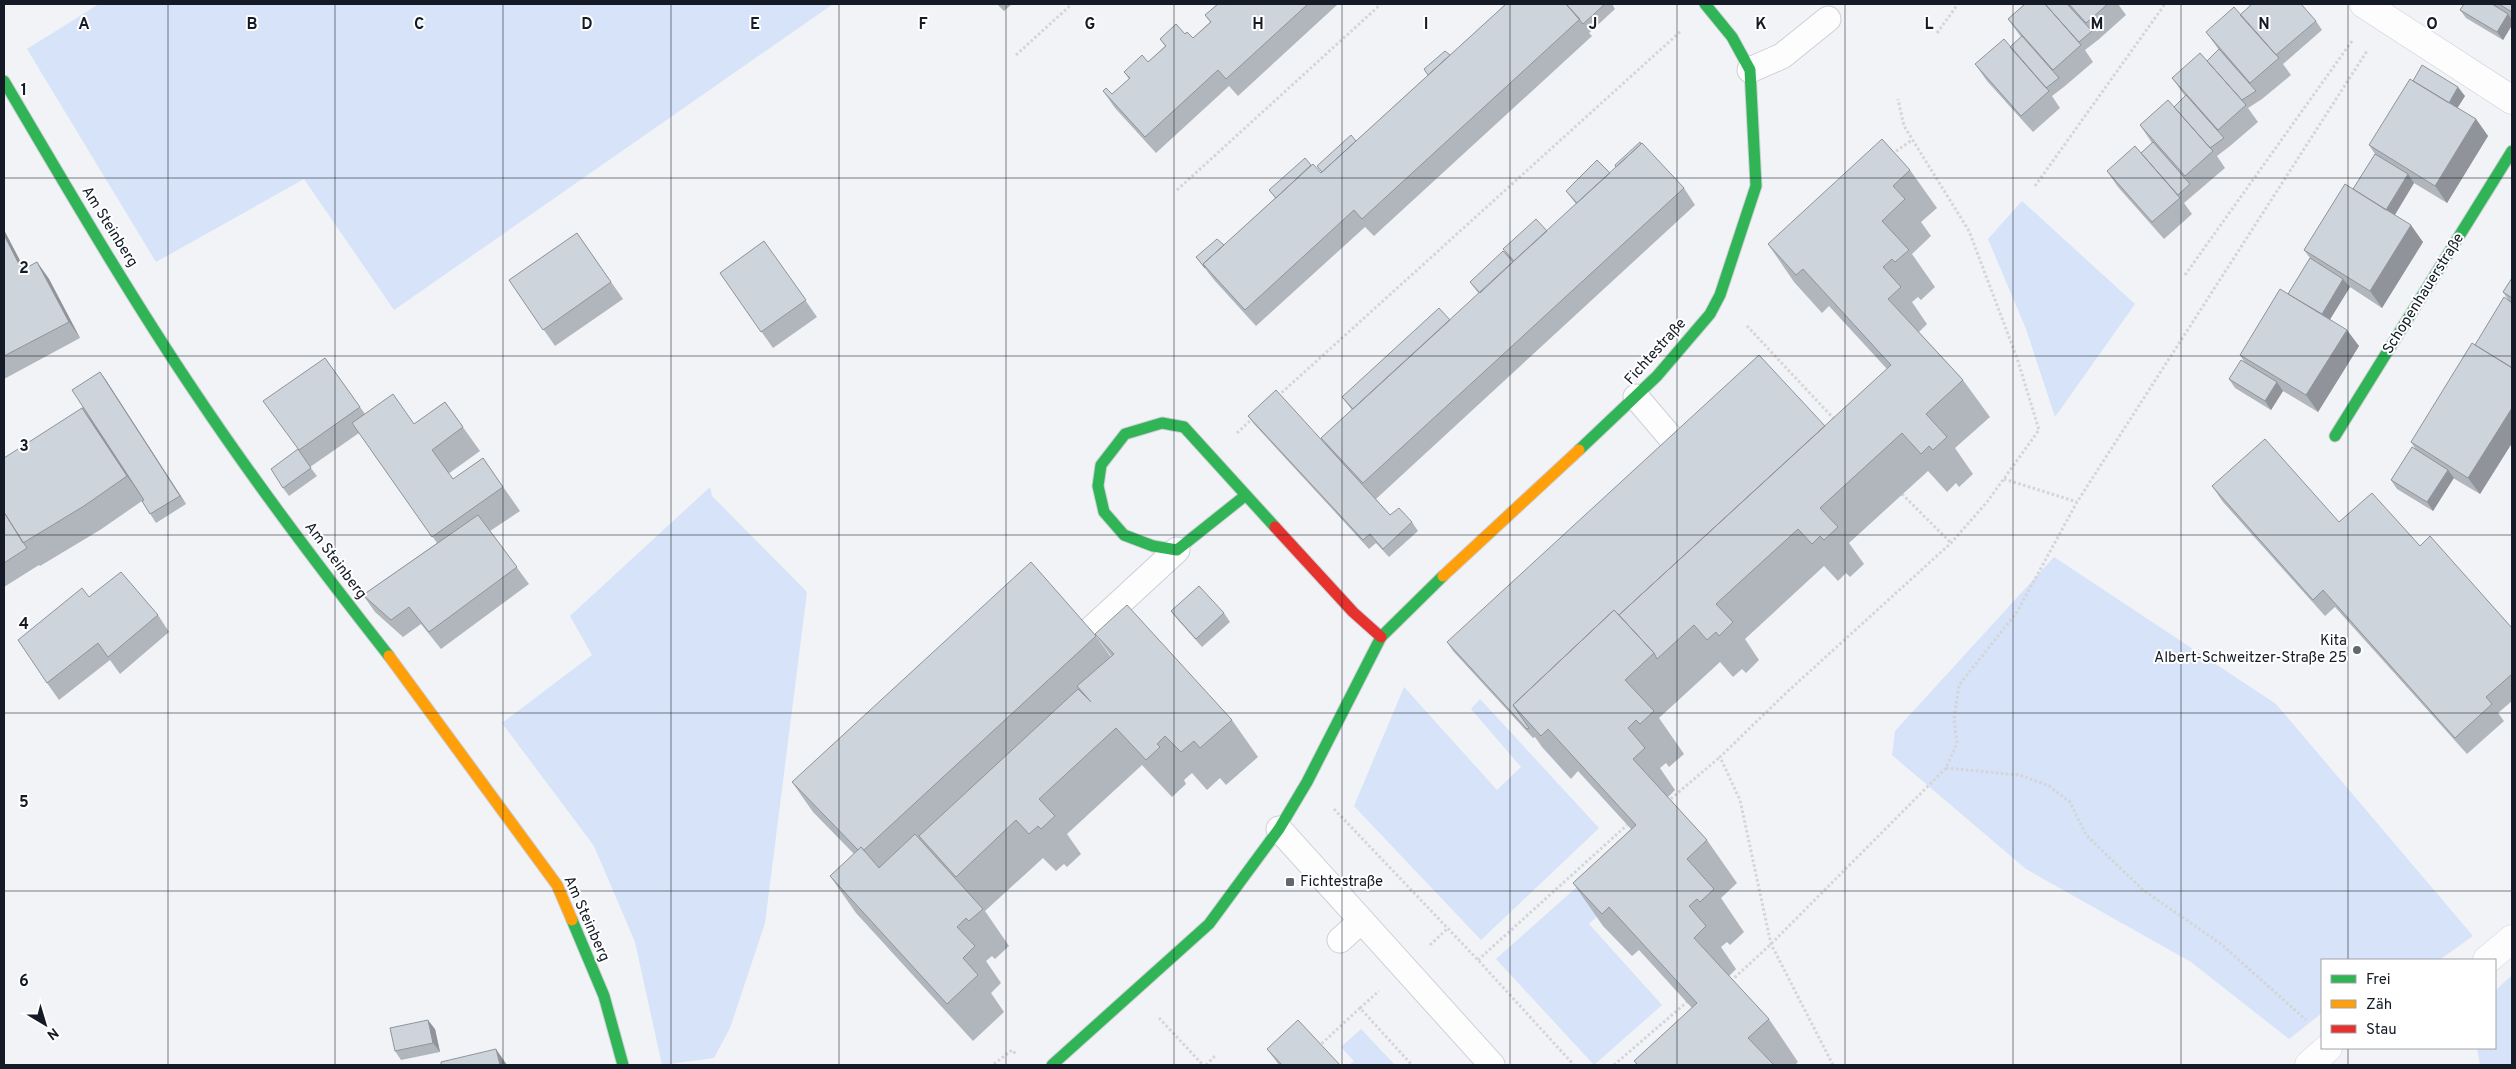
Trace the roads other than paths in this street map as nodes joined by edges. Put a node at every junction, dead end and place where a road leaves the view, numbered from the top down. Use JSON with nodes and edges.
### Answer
{"nodes":[{"id":1,"x":1706,"y":5,"type":"edge"},
{"id":2,"x":2375,"y":11,"type":"edge"},
{"id":3,"x":1828,"y":19,"type":"dead end"},
{"id":4,"x":1750,"y":70,"type":"junction"},
{"id":5,"x":4,"y":81,"type":"edge"},
{"id":6,"x":2512,"y":100,"type":"edge"},
{"id":7,"x":2512,"y":151,"type":"edge"},
{"id":8,"x":1636,"y":397,"type":"junction"},
{"id":9,"x":2335,"y":436,"type":"dead end"},
{"id":10,"x":1677,"y":444,"type":"edge"},
{"id":11,"x":1246,"y":495,"type":"junction"},
{"id":12,"x":1177,"y":550,"type":"junction"},
{"id":13,"x":1088,"y":633,"type":"edge"},
{"id":14,"x":1381,"y":637,"type":"junction"},
{"id":15,"x":1279,"y":829,"type":"junction"},
{"id":16,"x":1361,"y":921,"type":"junction"},
{"id":17,"x":2512,"y":938,"type":"edge"},
{"id":18,"x":1340,"y":940,"type":"dead end"},
{"id":19,"x":2488,"y":959,"type":"edge"},
{"id":20,"x":2327,"y":1049,"type":"edge"},
{"id":21,"x":623,"y":1065,"type":"edge"},
{"id":22,"x":1052,"y":1065,"type":"edge"},
{"id":23,"x":1492,"y":1065,"type":"edge"},
{"id":24,"x":2308,"y":1065,"type":"edge"}],
"edges":[{"from":1,"to":4,"type":"street","name":"Fichtestraße"},
{"from":2,"to":6,"type":"street"},
{"from":3,"to":4,"type":"lane"},
{"from":4,"to":8,"type":"street","name":"Fichtestraße"},
{"from":5,"to":21,"type":"street","name":"Am Steinberg"},
{"from":7,"to":9,"type":"street","name":"Schopenhauerstraße"},
{"from":8,"to":10,"type":"lane"},
{"from":8,"to":14,"type":"street","name":"Fichtestraße"},
{"from":11,"to":12,"type":"street"},
{"from":11,"to":12,"type":"street"},
{"from":11,"to":14,"type":"street"},
{"from":12,"to":13,"type":"lane"},
{"from":14,"to":15,"type":"street","name":"Fichtestraße"},
{"from":15,"to":16,"type":"lane"},
{"from":15,"to":22,"type":"street","name":"Fichtestraße"},
{"from":16,"to":18,"type":"lane"},
{"from":16,"to":23,"type":"lane"},
{"from":17,"to":19,"type":"street"},
{"from":20,"to":24,"type":"street"}]}
